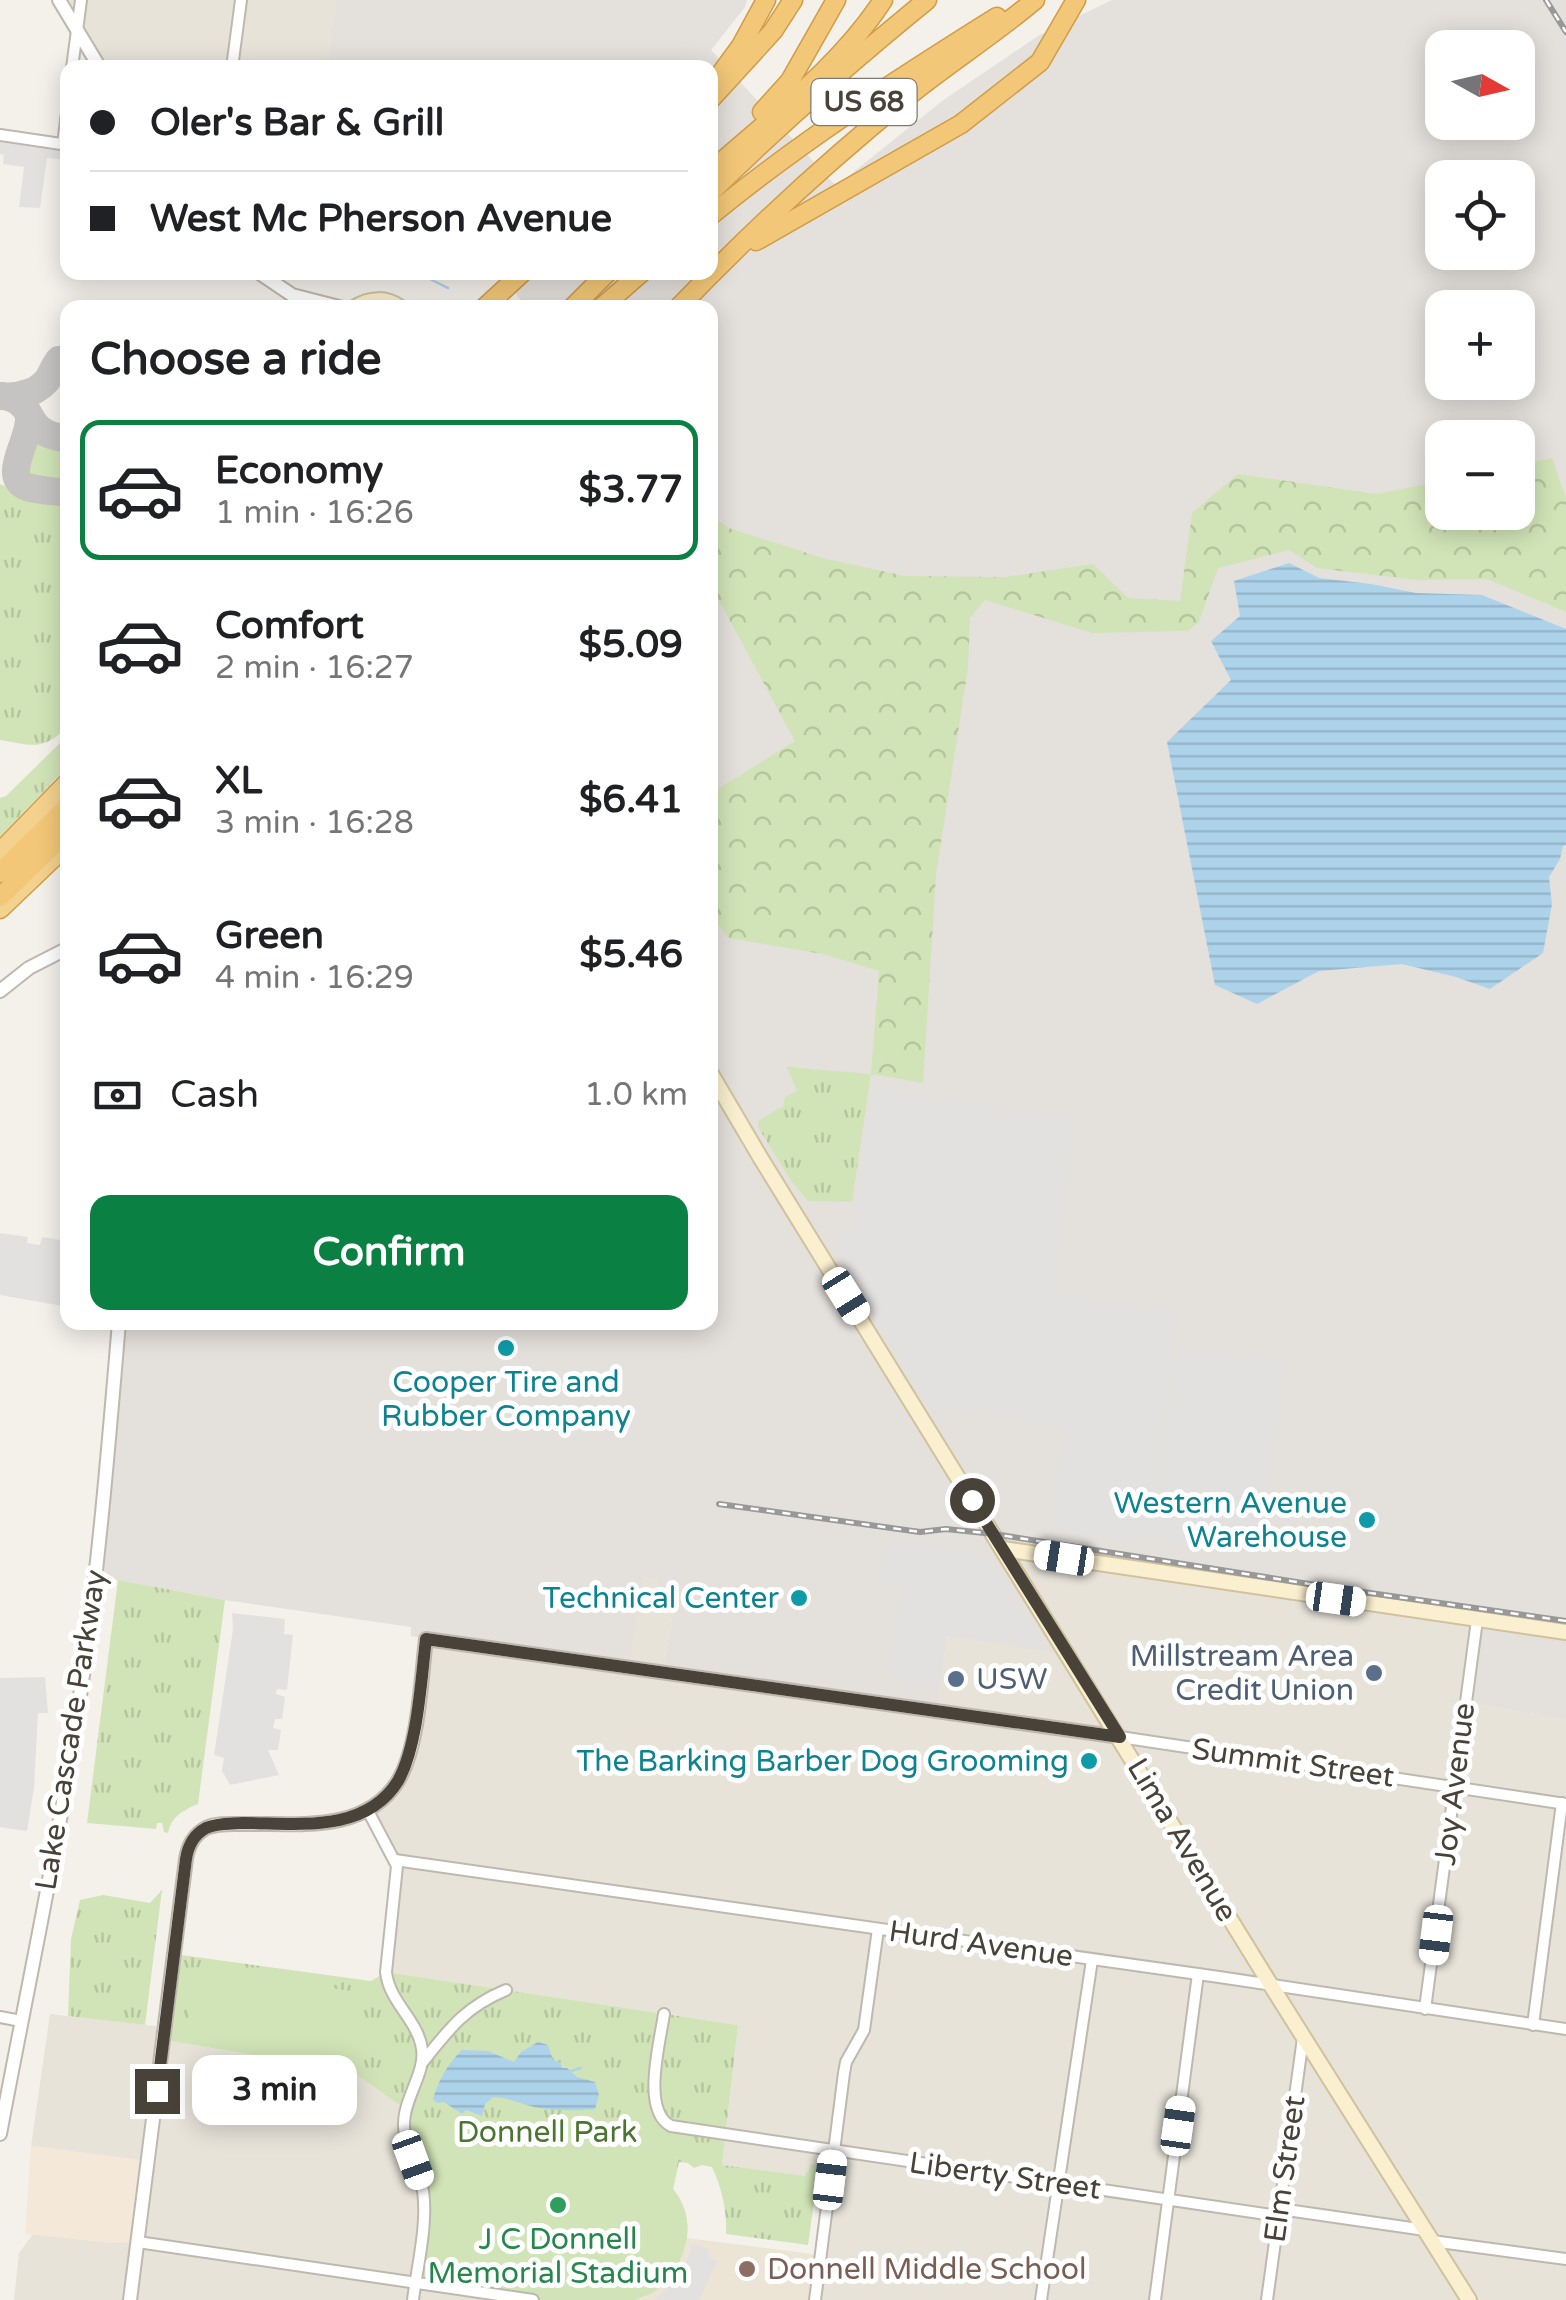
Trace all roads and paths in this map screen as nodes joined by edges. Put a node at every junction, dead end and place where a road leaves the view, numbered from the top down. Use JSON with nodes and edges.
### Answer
{"nodes":[{"id":1,"x":59,"y":0,"type":"edge"},
{"id":2,"x":81,"y":0,"type":"edge"},
{"id":3,"x":241,"y":0,"type":"edge"},
{"id":4,"x":766,"y":0,"type":"edge"},
{"id":5,"x":793,"y":0,"type":"edge"},
{"id":6,"x":836,"y":0,"type":"edge"},
{"id":7,"x":883,"y":0,"type":"edge"},
{"id":8,"x":927,"y":0,"type":"edge"},
{"id":9,"x":1026,"y":0,"type":"edge"},
{"id":10,"x":1035,"y":0,"type":"edge"},
{"id":11,"x":1076,"y":0,"type":"edge"},
{"id":12,"x":77,"y":30,"type":"junction"},
{"id":13,"x":73,"y":60,"type":"edge"},
{"id":14,"x":95,"y":60,"type":"edge"},
{"id":15,"x":233,"y":60,"type":"edge"},
{"id":16,"x":718,"y":76,"type":"edge"},
{"id":17,"x":718,"y":91,"type":"edge"},
{"id":18,"x":0,"y":135,"type":"edge"},
{"id":19,"x":60,"y":143,"type":"edge"},
{"id":20,"x":718,"y":163,"type":"edge"},
{"id":21,"x":718,"y":165,"type":"edge"},
{"id":22,"x":718,"y":185,"type":"edge"},
{"id":23,"x":718,"y":210,"type":"edge"},
{"id":24,"x":725,"y":259,"type":"junction"},
{"id":25,"x":718,"y":266,"type":"edge"},
{"id":26,"x":270,"y":280,"type":"edge"},
{"id":27,"x":514,"y":280,"type":"edge"},
{"id":28,"x":600,"y":280,"type":"edge"},
{"id":29,"x":620,"y":280,"type":"edge"},
{"id":30,"x":633,"y":280,"type":"edge"},
{"id":31,"x":705,"y":280,"type":"edge"},
{"id":32,"x":292,"y":295,"type":"junction"},
{"id":33,"x":298,"y":300,"type":"edge"},
{"id":34,"x":312,"y":300,"type":"edge"},
{"id":35,"x":493,"y":300,"type":"edge"},
{"id":36,"x":580,"y":300,"type":"edge"},
{"id":37,"x":601,"y":300,"type":"edge"},
{"id":38,"x":610,"y":300,"type":"edge"},
{"id":39,"x":686,"y":300,"type":"edge"},
{"id":40,"x":60,"y":790,"type":"edge"},
{"id":41,"x":60,"y":814,"type":"edge"},
{"id":42,"x":60,"y":839,"type":"edge"},
{"id":43,"x":0,"y":852,"type":"edge"},
{"id":44,"x":60,"y":852,"type":"edge"},
{"id":45,"x":0,"y":872,"type":"edge"},
{"id":46,"x":0,"y":897,"type":"edge"},
{"id":47,"x":0,"y":909,"type":"edge"},
{"id":48,"x":60,"y":952,"type":"edge"},
{"id":49,"x":0,"y":991,"type":"edge"},
{"id":50,"x":718,"y":1085,"type":"edge"},
{"id":51,"x":118,"y":1330,"type":"edge"},
{"id":52,"x":1003,"y":1549,"type":"junction"},
{"id":53,"x":1477,"y":1620,"type":"junction"},
{"id":54,"x":1566,"y":1632,"type":"edge"},
{"id":55,"x":1120,"y":1737,"type":"junction"},
{"id":56,"x":1455,"y":1786,"type":"junction"},
{"id":57,"x":1564,"y":1804,"type":"edge"},
{"id":58,"x":367,"y":1809,"type":"junction"},
{"id":59,"x":395,"y":1860,"type":"junction"},
{"id":60,"x":878,"y":1929,"type":"junction"},
{"id":61,"x":1092,"y":1960,"type":"junction"},
{"id":62,"x":1198,"y":1974,"type":"junction"},
{"id":63,"x":1272,"y":1987,"type":"junction"},
{"id":64,"x":506,"y":1990,"type":"dead end"},
{"id":65,"x":1425,"y":2009,"type":"junction"},
{"id":66,"x":664,"y":2014,"type":"dead end"},
{"id":67,"x":0,"y":2017,"type":"edge"},
{"id":68,"x":21,"y":2021,"type":"junction"},
{"id":69,"x":1533,"y":2024,"type":"junction"},
{"id":70,"x":1566,"y":2030,"type":"edge"},
{"id":71,"x":1304,"y":2038,"type":"junction"},
{"id":72,"x":422,"y":2064,"type":"junction"},
{"id":73,"x":0,"y":2134,"type":"edge"},
{"id":74,"x":834,"y":2151,"type":"junction"},
{"id":75,"x":1058,"y":2184,"type":"junction"},
{"id":76,"x":1168,"y":2200,"type":"junction"},
{"id":77,"x":1279,"y":2213,"type":"junction"},
{"id":78,"x":1428,"y":2236,"type":"junction"},
{"id":79,"x":138,"y":2242,"type":"junction"},
{"id":80,"x":1566,"y":2259,"type":"edge"},
{"id":81,"x":415,"y":2284,"type":"junction"},
{"id":82,"x":130,"y":2300,"type":"edge"},
{"id":83,"x":413,"y":2300,"type":"edge"},
{"id":84,"x":533,"y":2300,"type":"edge"},
{"id":85,"x":815,"y":2300,"type":"edge"},
{"id":86,"x":1040,"y":2300,"type":"edge"},
{"id":87,"x":1155,"y":2300,"type":"edge"},
{"id":88,"x":1268,"y":2300,"type":"edge"},
{"id":89,"x":1469,"y":2300,"type":"edge"}],
"edges":[{"from":1,"to":12,"type":"street"},
{"from":2,"to":12,"type":"street"},
{"from":3,"to":15,"type":"street"},
{"from":4,"to":16,"type":"highway"},
{"from":5,"to":17,"type":"highway"},
{"from":6,"to":20,"type":"highway","number":"US 68"},
{"from":7,"to":21,"type":"highway"},
{"from":8,"to":22,"type":"highway"},
{"from":9,"to":23,"type":"highway","number":"US 68"},
{"from":10,"to":24,"type":"highway"},
{"from":11,"to":24,"type":"highway"},
{"from":12,"to":13,"type":"street"},
{"from":12,"to":14,"type":"street"},
{"from":18,"to":19,"type":"street"},
{"from":24,"to":25,"type":"highway"},
{"from":26,"to":32,"type":"street"},
{"from":27,"to":35,"type":"highway"},
{"from":28,"to":36,"type":"highway"},
{"from":29,"to":37,"type":"highway"},
{"from":30,"to":38,"type":"highway"},
{"from":31,"to":39,"type":"highway"},
{"from":32,"to":33,"type":"street"},
{"from":32,"to":34,"type":"street"},
{"from":40,"to":43,"type":"highway"},
{"from":41,"to":45,"type":"highway"},
{"from":42,"to":46,"type":"highway"},
{"from":44,"to":47,"type":"highway"},
{"from":48,"to":49,"type":"street"},
{"from":50,"to":52,"type":"main road","name":"Lima Avenue"},
{"from":51,"to":68,"type":"street","name":"Lake Cascade Parkway"},
{"from":52,"to":53,"type":"main road"},
{"from":52,"to":55,"type":"main road","name":"Lima Avenue"},
{"from":53,"to":54,"type":"main road"},
{"from":53,"to":56,"type":"street","name":"Joy Avenue"},
{"from":55,"to":56,"type":"street","name":"Summit Street"},
{"from":55,"to":58,"type":"street","name":"Summit Street"},
{"from":55,"to":63,"type":"main road","name":"Lima Avenue"},
{"from":56,"to":57,"type":"street","name":"Summit Street"},
{"from":56,"to":65,"type":"street","name":"Joy Avenue"},
{"from":57,"to":69,"type":"street"},
{"from":58,"to":59,"type":"street"},
{"from":58,"to":79,"type":"street"},
{"from":59,"to":60,"type":"street","name":"Hurd Avenue"},
{"from":59,"to":72,"type":"street"},
{"from":60,"to":61,"type":"street","name":"Hurd Avenue"},
{"from":60,"to":74,"type":"street"},
{"from":61,"to":62,"type":"street","name":"Hurd Avenue"},
{"from":61,"to":75,"type":"street"},
{"from":62,"to":63,"type":"street","name":"Hurd Avenue"},
{"from":62,"to":76,"type":"street"},
{"from":63,"to":65,"type":"street","name":"Hurd Avenue"},
{"from":63,"to":71,"type":"main road","name":"Lima Avenue"},
{"from":64,"to":72,"type":"street"},
{"from":65,"to":69,"type":"street","name":"Hurd Avenue"},
{"from":66,"to":74,"type":"street","name":"Liberty Street"},
{"from":67,"to":68,"type":"street"},
{"from":68,"to":73,"type":"street","name":"Lake Cascade Parkway"},
{"from":69,"to":70,"type":"street","name":"Hurd Avenue"},
{"from":71,"to":77,"type":"street","name":"Elm Street"},
{"from":71,"to":78,"type":"main road","name":"Lima Avenue"},
{"from":72,"to":81,"type":"street"},
{"from":74,"to":75,"type":"street","name":"Liberty Street"},
{"from":74,"to":85,"type":"street"},
{"from":75,"to":76,"type":"street","name":"Liberty Street"},
{"from":75,"to":86,"type":"street"},
{"from":76,"to":77,"type":"street","name":"Liberty Street"},
{"from":76,"to":87,"type":"street"},
{"from":77,"to":78,"type":"street","name":"Liberty Street"},
{"from":77,"to":88,"type":"street","name":"Elm Street"},
{"from":78,"to":80,"type":"street","name":"Liberty Street"},
{"from":78,"to":89,"type":"main road","name":"Lima Avenue"},
{"from":79,"to":81,"type":"street"},
{"from":79,"to":82,"type":"street"},
{"from":81,"to":83,"type":"street"},
{"from":81,"to":84,"type":"street"}]}
